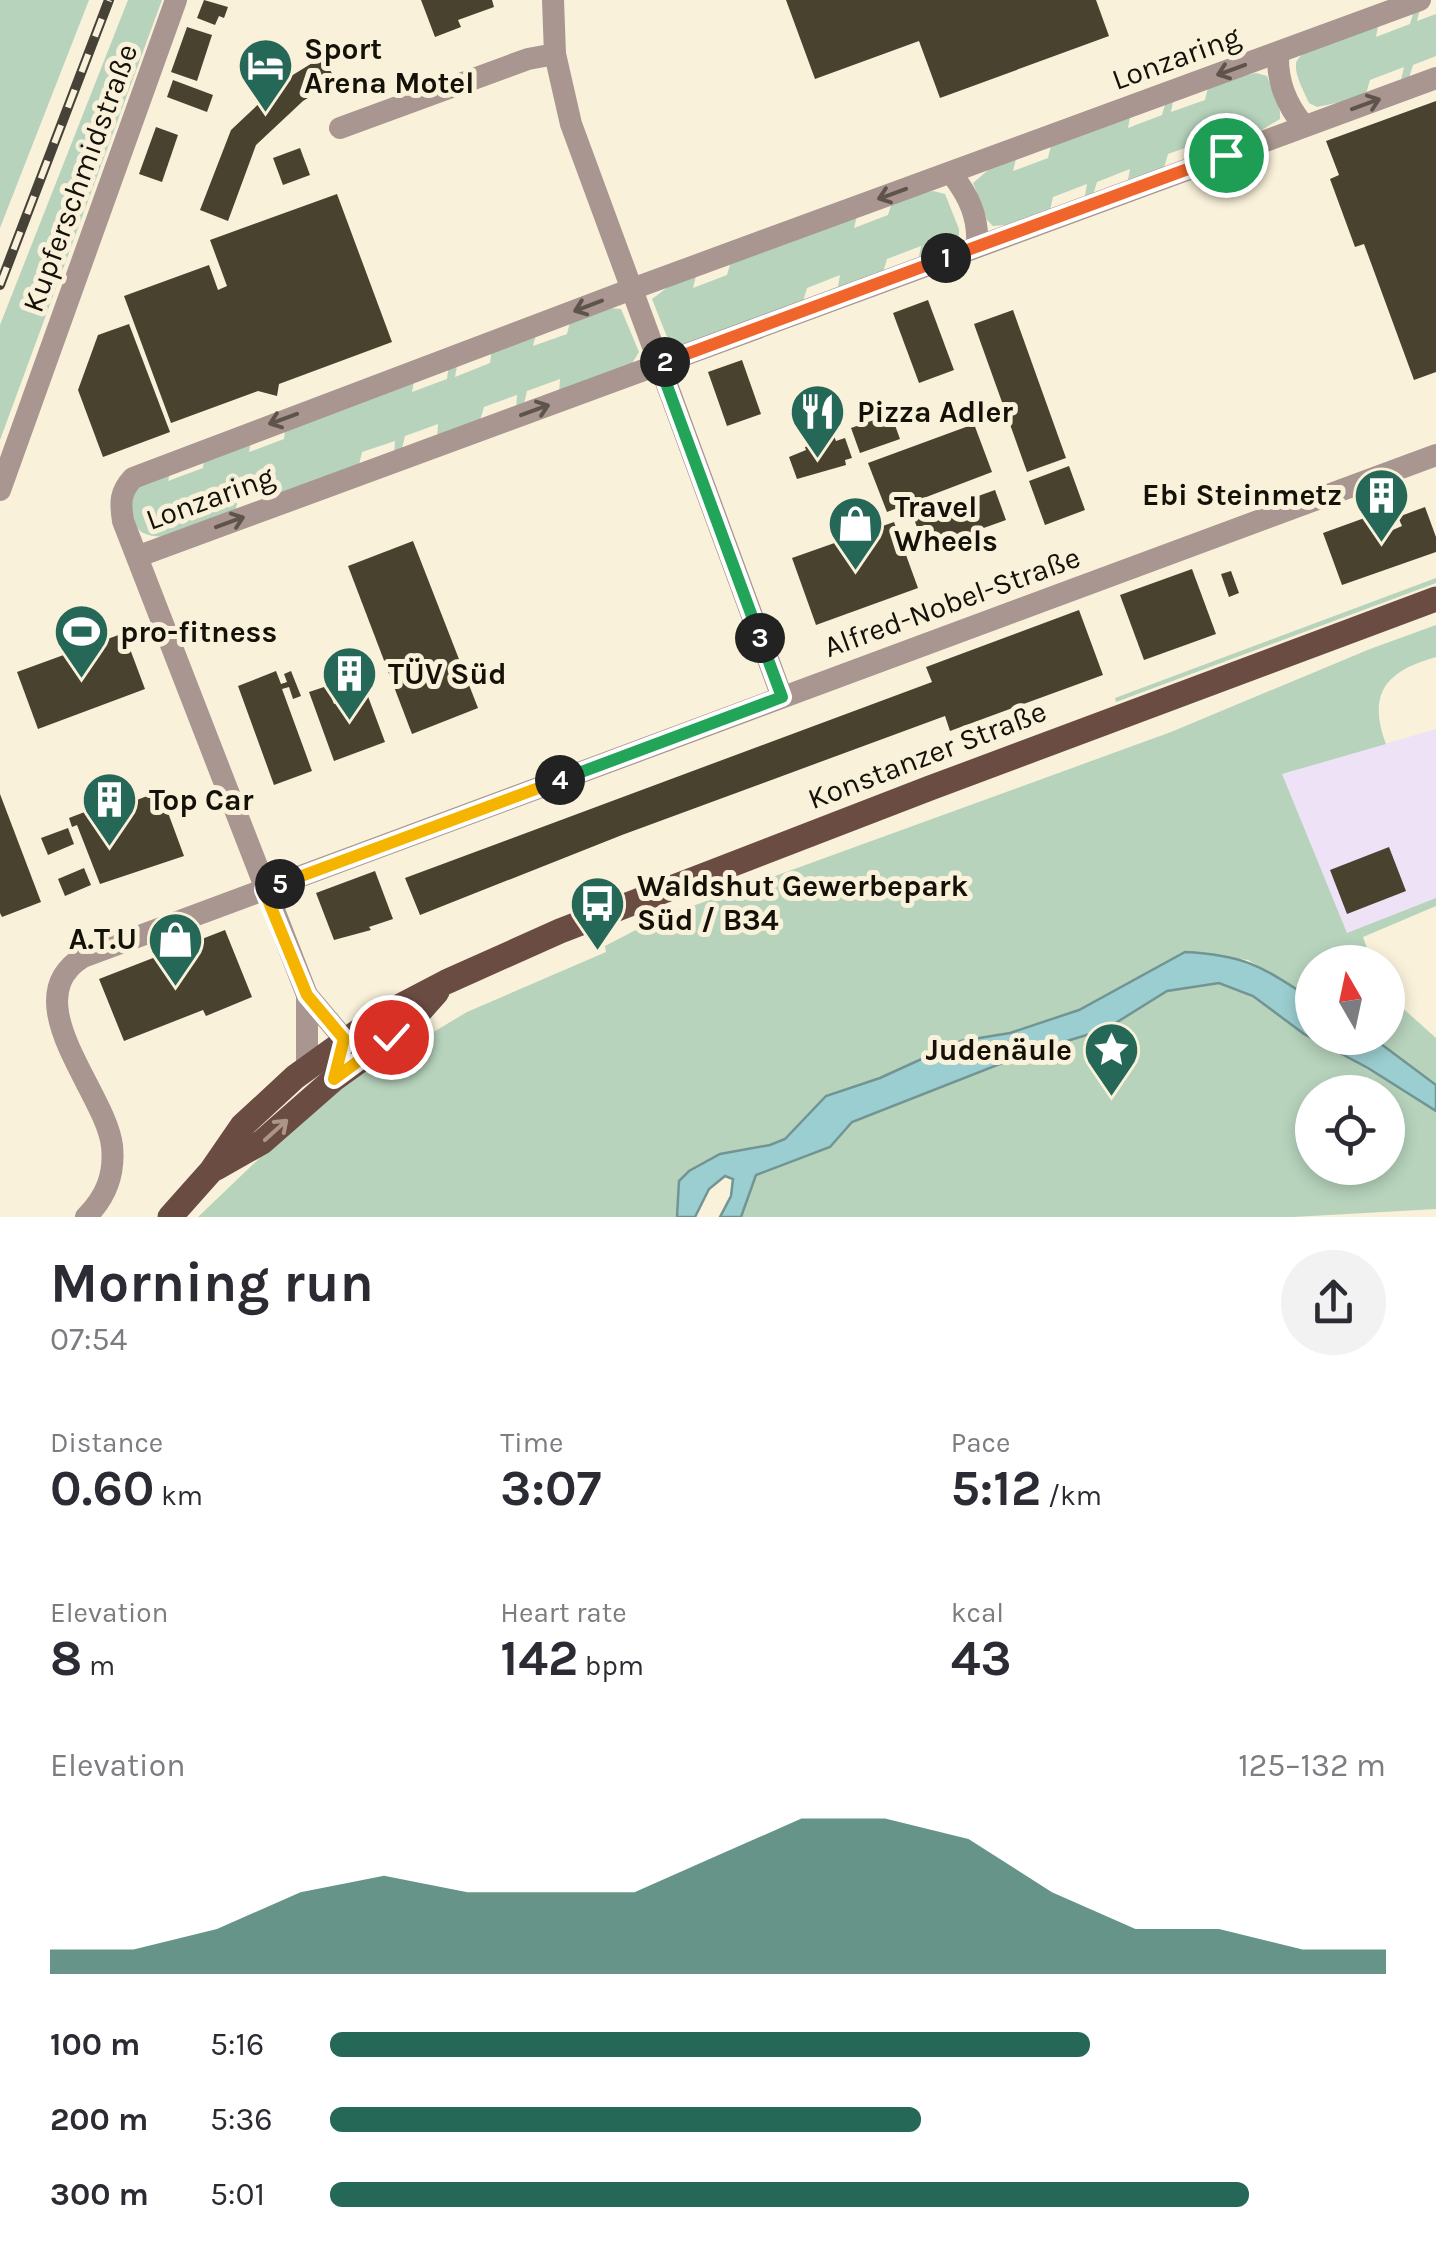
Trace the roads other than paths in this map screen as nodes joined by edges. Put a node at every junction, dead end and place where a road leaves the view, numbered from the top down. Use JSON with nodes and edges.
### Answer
{"nodes":[{"id":1,"x":176,"y":0,"type":"edge"},
{"id":2,"x":553,"y":0,"type":"edge"},
{"id":3,"x":1420,"y":0,"type":"edge"},
{"id":4,"x":1278,"y":53,"type":"junction"},
{"id":5,"x":555,"y":54,"type":"junction"},
{"id":6,"x":1436,"y":78,"type":"edge"},
{"id":7,"x":1304,"y":126,"type":"junction"},
{"id":8,"x":340,"y":128,"type":"dead end"},
{"id":9,"x":951,"y":172,"type":"junction"},
{"id":10,"x":977,"y":246,"type":"junction"},
{"id":11,"x":632,"y":290,"type":"junction"},
{"id":12,"x":659,"y":364,"type":"junction"},
{"id":13,"x":1436,"y":455,"type":"edge"},
{"id":14,"x":0,"y":490,"type":"edge"},
{"id":15,"x":139,"y":556,"type":"junction"},
{"id":16,"x":1436,"y":600,"type":"edge"},
{"id":17,"x":782,"y":697,"type":"junction"},
{"id":18,"x":264,"y":890,"type":"junction"},
{"id":19,"x":446,"y":982,"type":"junction"},
{"id":20,"x":307,"y":995,"type":"junction"},
{"id":21,"x":344,"y":1039,"type":"junction"},
{"id":22,"x":306,"y":1067,"type":"junction"},
{"id":23,"x":334,"y":1079,"type":"junction"},
{"id":24,"x":211,"y":1171,"type":"junction"},
{"id":25,"x":86,"y":1217,"type":"edge"},
{"id":26,"x":170,"y":1217,"type":"edge"}],
"edges":[{"from":1,"to":14,"type":"street","name":"Kupferschmidstraße"},
{"from":2,"to":5,"type":"street"},
{"from":3,"to":4,"type":"street","name":"Lonzaring"},
{"from":4,"to":7,"type":"street"},
{"from":4,"to":9,"type":"street","name":"Lonzaring","one_way":true},
{"from":5,"to":8,"type":"street"},
{"from":5,"to":11,"type":"street"},
{"from":7,"to":6,"type":"street","name":"Lonzaring","one_way":true},
{"from":7,"to":10,"type":"street","name":"Lonzaring"},
{"from":9,"to":10,"type":"street"},
{"from":9,"to":11,"type":"street","name":"Lonzaring","one_way":true},
{"from":10,"to":12,"type":"street","name":"Lonzaring"},
{"from":11,"to":12,"type":"street"},
{"from":11,"to":15,"type":"street","name":"Lonzaring","one_way":true},
{"from":15,"to":12,"type":"street","name":"Lonzaring","one_way":true},
{"from":12,"to":17,"type":"street"},
{"from":13,"to":17,"type":"street","name":"Alfred-Nobel-Straße"},
{"from":15,"to":18,"type":"street"},
{"from":16,"to":19,"type":"main road","name":"Konstanzer Straße"},
{"from":17,"to":18,"type":"street","name":"Alfred-Nobel-Straße"},
{"from":18,"to":20,"type":"street"},
{"from":18,"to":25,"type":"street","name":"Alfred-Nobel-Straße"},
{"from":19,"to":21,"type":"main road","name":"Konstanzer Straße"},
{"from":19,"to":23,"type":"main road","name":"Konstanzer Straße"},
{"from":20,"to":21,"type":"street"},
{"from":20,"to":22,"type":"street"},
{"from":21,"to":22,"type":"main road","name":"Konstanzer Straße"},
{"from":21,"to":23,"type":"street"},
{"from":22,"to":24,"type":"main road","name":"Konstanzer Straße"},
{"from":24,"to":23,"type":"main road","name":"Konstanzer Straße","one_way":true},
{"from":24,"to":26,"type":"main road","name":"Konstanzer Straße"}]}
